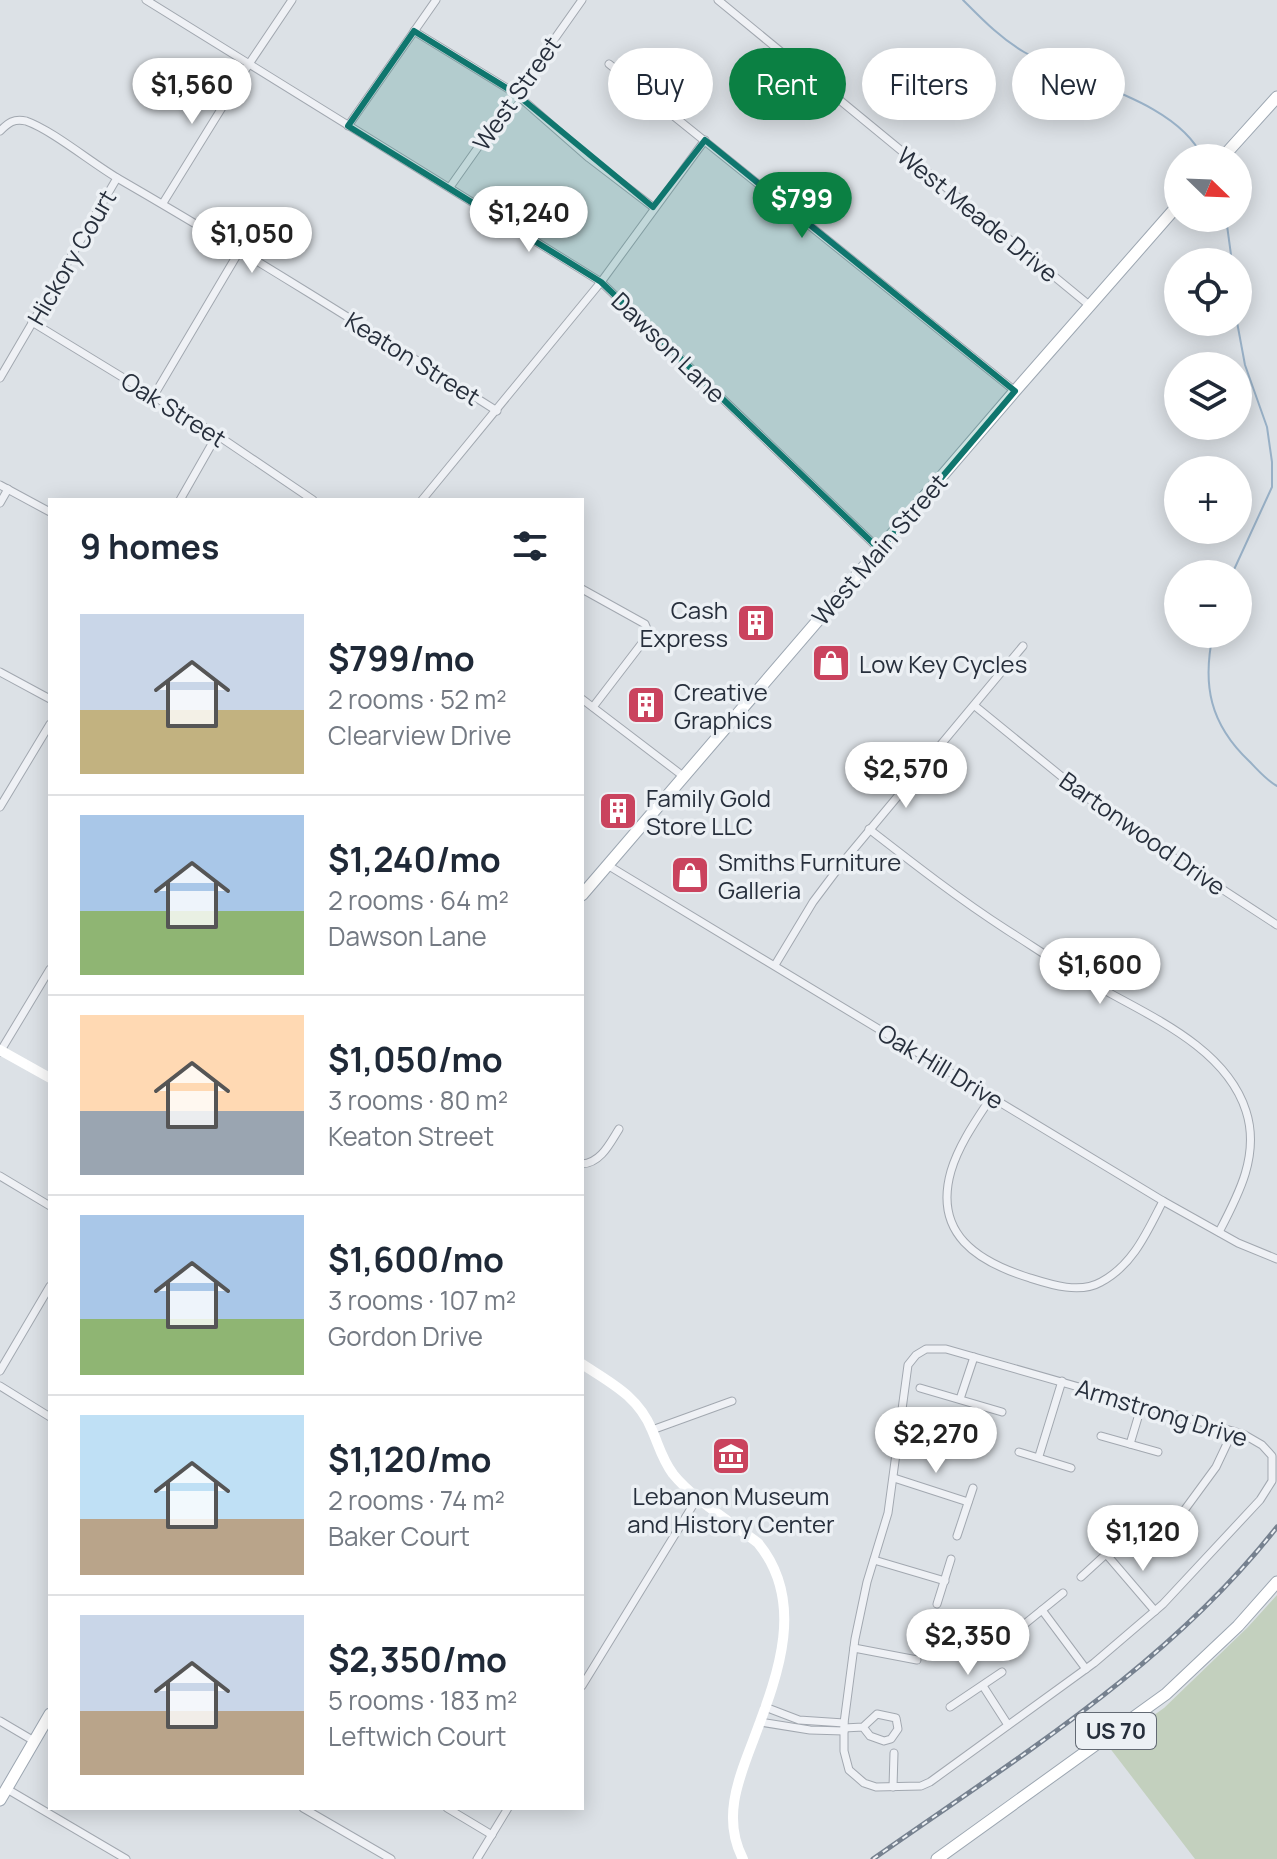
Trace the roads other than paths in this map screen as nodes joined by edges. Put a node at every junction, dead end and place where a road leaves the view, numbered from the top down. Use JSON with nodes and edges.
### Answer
{"nodes":[{"id":1,"x":146,"y":0,"type":"edge"},
{"id":2,"x":292,"y":0,"type":"edge"},
{"id":3,"x":436,"y":0,"type":"edge"},
{"id":4,"x":582,"y":0,"type":"edge"},
{"id":5,"x":718,"y":0,"type":"edge"},
{"id":6,"x":414,"y":31,"type":"junction"},
{"id":7,"x":249,"y":64,"type":"junction"},
{"id":8,"x":515,"y":93,"type":"junction"},
{"id":9,"x":1276,"y":101,"type":"edge"},
{"id":10,"x":680,"y":120,"type":"edge"},
{"id":11,"x":348,"y":126,"type":"junction"},
{"id":12,"x":0,"y":131,"type":"edge"},
{"id":13,"x":705,"y":140,"type":"junction"},
{"id":14,"x":1235,"y":144,"type":"edge"},
{"id":15,"x":117,"y":178,"type":"junction"},
{"id":16,"x":450,"y":187,"type":"junction"},
{"id":17,"x":163,"y":203,"type":"junction"},
{"id":18,"x":653,"y":207,"type":"junction"},
{"id":19,"x":1164,"y":221,"type":"edge"},
{"id":20,"x":240,"y":250,"type":"junction"},
{"id":21,"x":601,"y":282,"type":"junction"},
{"id":22,"x":1089,"y":305,"type":"junction"},
{"id":23,"x":32,"y":322,"type":"junction"},
{"id":24,"x":0,"y":378,"type":"edge"},
{"id":25,"x":1015,"y":391,"type":"junction"},
{"id":26,"x":153,"y":397,"type":"junction"},
{"id":27,"x":497,"y":411,"type":"junction"},
{"id":28,"x":217,"y":435,"type":"junction"},
{"id":29,"x":4,"y":487,"type":"edge"},
{"id":30,"x":181,"y":498,"type":"edge"},
{"id":31,"x":310,"y":498,"type":"edge"},
{"id":32,"x":424,"y":498,"type":"edge"},
{"id":33,"x":0,"y":503,"type":"edge"},
{"id":34,"x":48,"y":511,"type":"edge"},
{"id":35,"x":880,"y":550,"type":"junction"},
{"id":36,"x":584,"y":590,"type":"edge"},
{"id":37,"x":1023,"y":646,"type":"dead end"},
{"id":38,"x":0,"y":672,"type":"edge"},
{"id":39,"x":48,"y":698,"type":"edge"},
{"id":40,"x":584,"y":700,"type":"edge"},
{"id":41,"x":975,"y":706,"type":"junction"},
{"id":42,"x":593,"y":707,"type":"junction"},
{"id":43,"x":48,"y":727,"type":"edge"},
{"id":44,"x":683,"y":776,"type":"junction"},
{"id":45,"x":0,"y":807,"type":"edge"},
{"id":46,"x":869,"y":829,"type":"junction"},
{"id":47,"x":609,"y":866,"type":"junction"},
{"id":48,"x":584,"y":893,"type":"edge"},
{"id":49,"x":1277,"y":925,"type":"edge"},
{"id":50,"x":775,"y":965,"type":"junction"},
{"id":51,"x":48,"y":972,"type":"edge"},
{"id":52,"x":0,"y":1051,"type":"edge"},
{"id":53,"x":48,"y":1077,"type":"edge"},
{"id":54,"x":992,"y":1096,"type":"junction"},
{"id":55,"x":619,"y":1129,"type":"dead end"},
{"id":56,"x":584,"y":1164,"type":"edge"},
{"id":57,"x":0,"y":1176,"type":"edge"},
{"id":58,"x":1163,"y":1201,"type":"junction"},
{"id":59,"x":48,"y":1205,"type":"edge"},
{"id":60,"x":1219,"y":1232,"type":"junction"},
{"id":61,"x":1277,"y":1259,"type":"edge"},
{"id":62,"x":48,"y":1289,"type":"edge"},
{"id":63,"x":974,"y":1357,"type":"junction"},
{"id":64,"x":584,"y":1365,"type":"edge"},
{"id":65,"x":0,"y":1371,"type":"edge"},
{"id":66,"x":1062,"y":1381,"type":"junction"},
{"id":67,"x":0,"y":1386,"type":"edge"},
{"id":68,"x":920,"y":1388,"type":"dead end"},
{"id":69,"x":960,"y":1399,"type":"junction"},
{"id":70,"x":732,"y":1401,"type":"dead end"},
{"id":71,"x":1142,"y":1404,"type":"junction"},
{"id":72,"x":1002,"y":1412,"type":"dead end"},
{"id":73,"x":48,"y":1416,"type":"edge"},
{"id":74,"x":652,"y":1430,"type":"junction"},
{"id":75,"x":1233,"y":1431,"type":"junction"},
{"id":76,"x":1101,"y":1436,"type":"dead end"},
{"id":77,"x":1130,"y":1444,"type":"junction"},
{"id":78,"x":1019,"y":1452,"type":"dead end"},
{"id":79,"x":1158,"y":1452,"type":"dead end"},
{"id":80,"x":1039,"y":1456,"type":"junction"},
{"id":81,"x":1071,"y":1468,"type":"dead end"},
{"id":82,"x":894,"y":1478,"type":"junction"},
{"id":83,"x":973,"y":1488,"type":"dead end"},
{"id":84,"x":699,"y":1497,"type":"junction"},
{"id":85,"x":968,"y":1502,"type":"junction"},
{"id":86,"x":1183,"y":1512,"type":"dead end"},
{"id":87,"x":1128,"y":1534,"type":"dead end"},
{"id":88,"x":957,"y":1536,"type":"dead end"},
{"id":89,"x":1107,"y":1555,"type":"junction"},
{"id":90,"x":951,"y":1559,"type":"dead end"},
{"id":91,"x":874,"y":1560,"type":"junction"},
{"id":92,"x":1081,"y":1577,"type":"dead end"},
{"id":93,"x":945,"y":1581,"type":"junction"},
{"id":94,"x":1277,"y":1582,"type":"edge"},
{"id":95,"x":1063,"y":1593,"type":"dead end"},
{"id":96,"x":937,"y":1604,"type":"dead end"},
{"id":97,"x":1042,"y":1610,"type":"junction"},
{"id":98,"x":1155,"y":1611,"type":"junction"},
{"id":99,"x":1016,"y":1631,"type":"dead end"},
{"id":100,"x":854,"y":1648,"type":"junction"},
{"id":101,"x":917,"y":1660,"type":"dead end"},
{"id":102,"x":1086,"y":1669,"type":"junction"},
{"id":103,"x":1002,"y":1672,"type":"dead end"},
{"id":104,"x":584,"y":1683,"type":"edge"},
{"id":105,"x":983,"y":1686,"type":"junction"},
{"id":106,"x":765,"y":1707,"type":"junction"},
{"id":107,"x":950,"y":1707,"type":"dead end"},
{"id":108,"x":48,"y":1717,"type":"edge"},
{"id":109,"x":0,"y":1721,"type":"edge"},
{"id":110,"x":760,"y":1722,"type":"junction"},
{"id":111,"x":1008,"y":1725,"type":"junction"},
{"id":112,"x":844,"y":1727,"type":"junction"},
{"id":113,"x":863,"y":1727,"type":"junction"},
{"id":114,"x":34,"y":1741,"type":"junction"},
{"id":115,"x":894,"y":1753,"type":"dead end"},
{"id":116,"x":893,"y":1787,"type":"junction"},
{"id":117,"x":3,"y":1795,"type":"edge"},
{"id":118,"x":306,"y":1810,"type":"edge"},
{"id":119,"x":450,"y":1810,"type":"edge"},
{"id":120,"x":507,"y":1810,"type":"edge"},
{"id":121,"x":492,"y":1835,"type":"junction"},
{"id":122,"x":126,"y":1859,"type":"edge"},
{"id":123,"x":391,"y":1859,"type":"edge"},
{"id":124,"x":477,"y":1859,"type":"edge"},
{"id":125,"x":743,"y":1859,"type":"edge"},
{"id":126,"x":937,"y":1859,"type":"edge"}],
"edges":[{"from":1,"to":7,"type":"street","name":"Dawson Lane"},
{"from":2,"to":7,"type":"street"},
{"from":3,"to":6,"type":"street"},
{"from":4,"to":8,"type":"street","name":"West Street"},
{"from":5,"to":22,"type":"street","name":"West Meade Drive"},
{"from":6,"to":8,"type":"street"},
{"from":6,"to":11,"type":"street"},
{"from":7,"to":11,"type":"street","name":"Dawson Lane"},
{"from":7,"to":17,"type":"street"},
{"from":8,"to":16,"type":"street","name":"West Street"},
{"from":8,"to":18,"type":"street"},
{"from":9,"to":14,"type":"main road"},
{"from":10,"to":13,"type":"street"},
{"from":11,"to":16,"type":"street","name":"Dawson Lane"},
{"from":12,"to":15,"type":"street","name":"Keaton Street"},
{"from":13,"to":18,"type":"street"},
{"from":13,"to":25,"type":"street"},
{"from":15,"to":17,"type":"street","name":"Keaton Street"},
{"from":15,"to":23,"type":"street","name":"Hickory Court"},
{"from":16,"to":21,"type":"street","name":"Dawson Lane"},
{"from":17,"to":20,"type":"street","name":"Keaton Street"},
{"from":18,"to":21,"type":"street"},
{"from":19,"to":22,"type":"main road","name":"West Main Street"},
{"from":20,"to":26,"type":"street"},
{"from":20,"to":27,"type":"street","name":"Keaton Street"},
{"from":21,"to":27,"type":"street"},
{"from":21,"to":35,"type":"street","name":"Dawson Lane"},
{"from":22,"to":25,"type":"main road","name":"West Main Street"},
{"from":23,"to":24,"type":"street","name":"Hickory Court"},
{"from":23,"to":26,"type":"street","name":"Oak Street"},
{"from":25,"to":35,"type":"main road","name":"West Main Street"},
{"from":26,"to":28,"type":"street","name":"Oak Street"},
{"from":27,"to":32,"type":"street"},
{"from":28,"to":30,"type":"street"},
{"from":28,"to":31,"type":"street","name":"Oak Street"},
{"from":29,"to":33,"type":"street"},
{"from":29,"to":34,"type":"street"},
{"from":35,"to":44,"type":"main road","name":"West Main Street"},
{"from":36,"to":42,"type":"street"},
{"from":37,"to":41,"type":"street"},
{"from":38,"to":39,"type":"street"},
{"from":40,"to":42,"type":"street"},
{"from":41,"to":46,"type":"street"},
{"from":41,"to":49,"type":"street","name":"Bartonwood Drive"},
{"from":42,"to":44,"type":"street"},
{"from":43,"to":45,"type":"street"},
{"from":44,"to":47,"type":"main road","name":"West Main Street"},
{"from":46,"to":50,"type":"street"},
{"from":46,"to":60,"type":"street"},
{"from":47,"to":48,"type":"main road","name":"West Main Street"},
{"from":47,"to":50,"type":"street","name":"Oak Hill Drive"},
{"from":50,"to":54,"type":"street","name":"Oak Hill Drive"},
{"from":51,"to":52,"type":"street"},
{"from":52,"to":53,"type":"street"},
{"from":54,"to":58,"type":"street","name":"Oak Hill Drive"},
{"from":54,"to":58,"type":"street"},
{"from":55,"to":56,"type":"street"},
{"from":57,"to":59,"type":"street"},
{"from":58,"to":60,"type":"street","name":"Oak Hill Drive"},
{"from":60,"to":61,"type":"street","name":"Oak Hill Drive"},
{"from":62,"to":65,"type":"street"},
{"from":63,"to":66,"type":"street","name":"Armstrong Drive"},
{"from":63,"to":69,"type":"street"},
{"from":63,"to":82,"type":"street","name":"Armstrong Drive"},
{"from":64,"to":74,"type":"street"},
{"from":66,"to":71,"type":"street","name":"Armstrong Drive"},
{"from":66,"to":80,"type":"street"},
{"from":67,"to":73,"type":"street"},
{"from":68,"to":69,"type":"street"},
{"from":69,"to":72,"type":"street"},
{"from":70,"to":74,"type":"street"},
{"from":71,"to":75,"type":"street","name":"Armstrong Drive"},
{"from":71,"to":77,"type":"street"},
{"from":74,"to":84,"type":"street"},
{"from":75,"to":86,"type":"street"},
{"from":75,"to":98,"type":"street","name":"Armstrong Drive"},
{"from":76,"to":77,"type":"street"},
{"from":77,"to":79,"type":"street"},
{"from":78,"to":80,"type":"street"},
{"from":80,"to":81,"type":"street"},
{"from":82,"to":85,"type":"street"},
{"from":82,"to":91,"type":"street","name":"Armstrong Drive"},
{"from":83,"to":85,"type":"street"},
{"from":84,"to":104,"type":"street"},
{"from":84,"to":106,"type":"street"},
{"from":85,"to":88,"type":"street"},
{"from":87,"to":89,"type":"street"},
{"from":89,"to":92,"type":"street"},
{"from":89,"to":98,"type":"street"},
{"from":90,"to":93,"type":"street"},
{"from":91,"to":93,"type":"street"},
{"from":91,"to":100,"type":"street","name":"Armstrong Drive"},
{"from":93,"to":96,"type":"street"},
{"from":94,"to":126,"type":"main road","number":"US 70"},
{"from":95,"to":97,"type":"street"},
{"from":97,"to":99,"type":"street"},
{"from":97,"to":102,"type":"street"},
{"from":98,"to":102,"type":"street","name":"Armstrong Drive"},
{"from":100,"to":101,"type":"street"},
{"from":100,"to":112,"type":"street","name":"Armstrong Drive"},
{"from":102,"to":111,"type":"street","name":"Armstrong Drive"},
{"from":103,"to":105,"type":"street"},
{"from":105,"to":107,"type":"street"},
{"from":105,"to":111,"type":"street"},
{"from":106,"to":110,"type":"street"},
{"from":106,"to":112,"type":"street"},
{"from":108,"to":114,"type":"main road"},
{"from":109,"to":114,"type":"street"},
{"from":110,"to":112,"type":"street"},
{"from":110,"to":125,"type":"street"},
{"from":111,"to":116,"type":"street","name":"Armstrong Drive"},
{"from":112,"to":113,"type":"street"},
{"from":112,"to":116,"type":"street","name":"Armstrong Drive"},
{"from":113,"to":113,"type":"street"},
{"from":114,"to":117,"type":"main road"},
{"from":115,"to":116,"type":"street"},
{"from":117,"to":122,"type":"street"},
{"from":118,"to":123,"type":"street"},
{"from":119,"to":121,"type":"street"},
{"from":120,"to":121,"type":"street"},
{"from":121,"to":124,"type":"street"}]}
